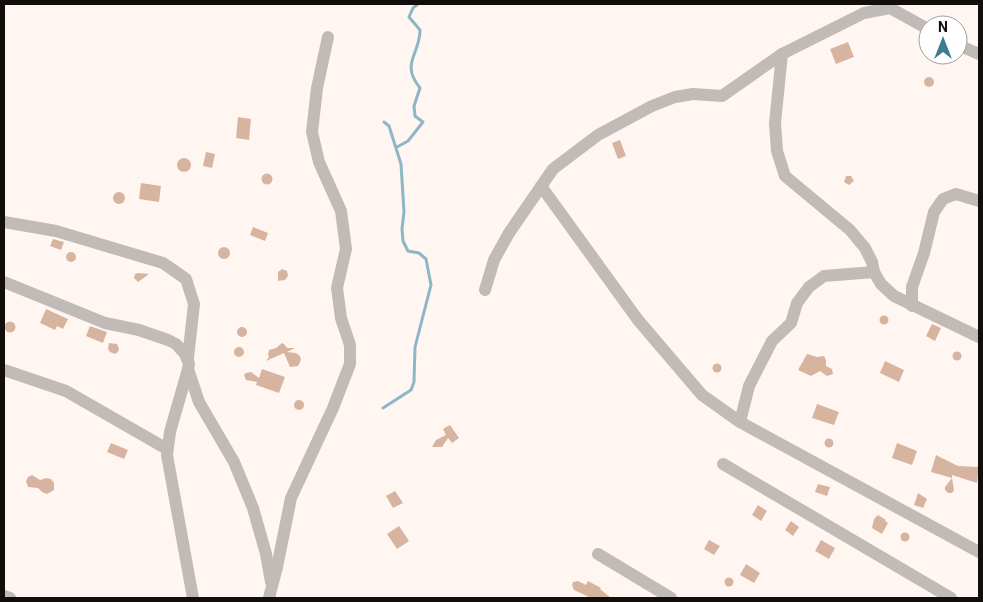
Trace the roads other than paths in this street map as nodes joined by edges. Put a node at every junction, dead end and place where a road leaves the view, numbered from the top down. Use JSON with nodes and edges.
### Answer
{"nodes":[{"id":1,"x":890,"y":6,"type":"edge"},
{"id":2,"x":918,"y":23,"type":"edge"},
{"id":3,"x":328,"y":37,"type":"dead end"},
{"id":4,"x":782,"y":54,"type":"junction"},
{"id":5,"x":541,"y":186,"type":"junction"},
{"id":6,"x":979,"y":202,"type":"edge"},
{"id":7,"x":4,"y":222,"type":"edge"},
{"id":8,"x":874,"y":272,"type":"junction"},
{"id":9,"x":4,"y":282,"type":"edge"},
{"id":10,"x":485,"y":290,"type":"dead end"},
{"id":11,"x":912,"y":306,"type":"junction"},
{"id":12,"x":979,"y":337,"type":"edge"},
{"id":13,"x":188,"y":364,"type":"junction"},
{"id":14,"x":4,"y":370,"type":"edge"},
{"id":15,"x":740,"y":422,"type":"junction"},
{"id":16,"x":167,"y":449,"type":"junction"},
{"id":17,"x":723,"y":464,"type":"dead end"},
{"id":18,"x":979,"y":552,"type":"edge"},
{"id":19,"x":598,"y":554,"type":"dead end"},
{"id":20,"x":270,"y":592,"type":"edge"},
{"id":21,"x":4,"y":596,"type":"edge"},
{"id":22,"x":10,"y":598,"type":"edge"},
{"id":23,"x":192,"y":598,"type":"edge"},
{"id":24,"x":671,"y":598,"type":"edge"},
{"id":25,"x":951,"y":598,"type":"edge"}],
"edges":[{"from":1,"to":2,"type":"street"},
{"from":1,"to":4,"type":"street"},
{"from":3,"to":20,"type":"street"},
{"from":4,"to":5,"type":"street"},
{"from":4,"to":8,"type":"street"},
{"from":5,"to":10,"type":"street"},
{"from":5,"to":15,"type":"street"},
{"from":6,"to":11,"type":"street"},
{"from":7,"to":13,"type":"street"},
{"from":8,"to":11,"type":"street"},
{"from":8,"to":15,"type":"street"},
{"from":9,"to":13,"type":"street"},
{"from":11,"to":12,"type":"street"},
{"from":13,"to":16,"type":"street"},
{"from":13,"to":20,"type":"street"},
{"from":14,"to":16,"type":"street"},
{"from":15,"to":18,"type":"street"},
{"from":16,"to":23,"type":"street"},
{"from":17,"to":25,"type":"street"},
{"from":19,"to":24,"type":"street"},
{"from":21,"to":22,"type":"street"}]}
